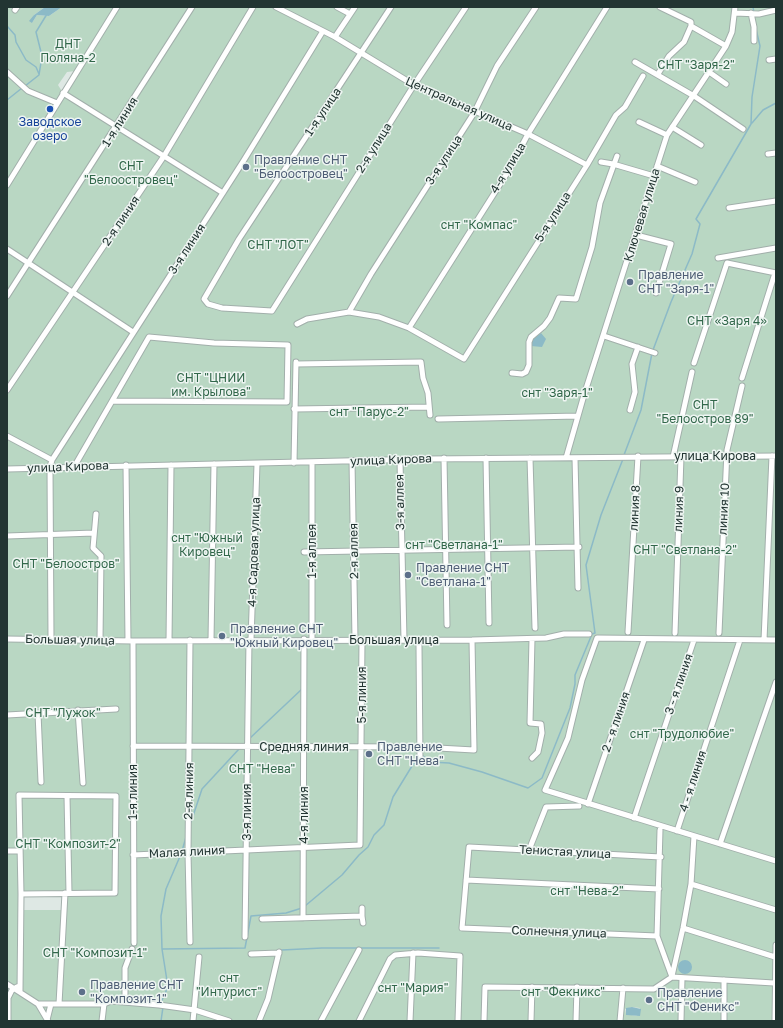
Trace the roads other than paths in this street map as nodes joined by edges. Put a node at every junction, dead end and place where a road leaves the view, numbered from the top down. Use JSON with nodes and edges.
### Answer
{"nodes":[{"id":1,"x":117,"y":7,"type":"edge"},
{"id":2,"x":192,"y":7,"type":"edge"},
{"id":3,"x":253,"y":7,"type":"edge"},
{"id":4,"x":276,"y":7,"type":"edge"},
{"id":5,"x":337,"y":7,"type":"edge"},
{"id":6,"x":355,"y":7,"type":"edge"},
{"id":7,"x":391,"y":7,"type":"edge"},
{"id":8,"x":466,"y":7,"type":"edge"},
{"id":9,"x":536,"y":7,"type":"edge"},
{"id":10,"x":606,"y":7,"type":"edge"},
{"id":11,"x":660,"y":7,"type":"edge"},
{"id":12,"x":735,"y":10,"type":"edge"},
{"id":13,"x":774,"y":11,"type":"edge"},
{"id":14,"x":753,"y":13,"type":"junction"},
{"id":15,"x":350,"y":14,"type":"junction"},
{"id":16,"x":691,"y":26,"type":"junction"},
{"id":17,"x":323,"y":31,"type":"junction"},
{"id":18,"x":335,"y":37,"type":"junction"},
{"id":19,"x":754,"y":41,"type":"dead end"},
{"id":20,"x":726,"y":46,"type":"junction"},
{"id":21,"x":360,"y":53,"type":"junction"},
{"id":22,"x":776,"y":59,"type":"edge"},
{"id":23,"x":770,"y":60,"type":"dead end"},
{"id":24,"x":635,"y":62,"type":"dead end"},
{"id":25,"x":7,"y":72,"type":"edge"},
{"id":26,"x":709,"y":72,"type":"junction"},
{"id":27,"x":658,"y":74,"type":"junction"},
{"id":28,"x":643,"y":76,"type":"dead end"},
{"id":29,"x":726,"y":84,"type":"dead end"},
{"id":30,"x":414,"y":85,"type":"junction"},
{"id":31,"x":63,"y":92,"type":"junction"},
{"id":32,"x":694,"y":96,"type":"junction"},
{"id":33,"x":57,"y":103,"type":"junction"},
{"id":34,"x":475,"y":112,"type":"junction"},
{"id":35,"x":639,"y":122,"type":"dead end"},
{"id":36,"x":117,"y":126,"type":"junction"},
{"id":37,"x":672,"y":127,"type":"junction"},
{"id":38,"x":742,"y":129,"type":"dead end"},
{"id":39,"x":528,"y":134,"type":"junction"},
{"id":40,"x":667,"y":136,"type":"junction"},
{"id":41,"x":701,"y":145,"type":"dead end"},
{"id":42,"x":776,"y":152,"type":"edge"},
{"id":43,"x":768,"y":154,"type":"dead end"},
{"id":44,"x":164,"y":156,"type":"junction"},
{"id":45,"x":617,"y":156,"type":"dead end"},
{"id":46,"x":601,"y":162,"type":"dead end"},
{"id":47,"x":613,"y":164,"type":"junction"},
{"id":48,"x":587,"y":165,"type":"junction"},
{"id":49,"x":657,"y":166,"type":"junction"},
{"id":50,"x":654,"y":176,"type":"junction"},
{"id":51,"x":695,"y":182,"type":"dead end"},
{"id":52,"x":7,"y":185,"type":"edge"},
{"id":53,"x":223,"y":193,"type":"junction"},
{"id":54,"x":776,"y":201,"type":"edge"},
{"id":55,"x":729,"y":208,"type":"dead end"},
{"id":56,"x":636,"y":235,"type":"junction"},
{"id":57,"x":776,"y":248,"type":"edge"},
{"id":58,"x":7,"y":249,"type":"edge"},
{"id":59,"x":718,"y":258,"type":"dead end"},
{"id":60,"x":28,"y":263,"type":"junction"},
{"id":61,"x":776,"y":273,"type":"edge"},
{"id":62,"x":72,"y":294,"type":"junction"},
{"id":63,"x":656,"y":294,"type":"dead end"},
{"id":64,"x":7,"y":296,"type":"edge"},
{"id":65,"x":272,"y":310,"type":"joint"},
{"id":66,"x":349,"y":312,"type":"junction"},
{"id":67,"x":297,"y":324,"type":"dead end"},
{"id":68,"x":409,"y":328,"type":"junction"},
{"id":69,"x":133,"y":332,"type":"junction"},
{"id":70,"x":604,"y":336,"type":"junction"},
{"id":71,"x":638,"y":347,"type":"junction"},
{"id":72,"x":652,"y":352,"type":"dead end"},
{"id":73,"x":694,"y":363,"type":"dead end"},
{"id":74,"x":512,"y":372,"type":"dead end"},
{"id":75,"x":692,"y":372,"type":"dead end"},
{"id":76,"x":742,"y":378,"type":"dead end"},
{"id":77,"x":742,"y":386,"type":"dead end"},
{"id":78,"x":7,"y":390,"type":"edge"},
{"id":79,"x":113,"y":401,"type":"junction"},
{"id":80,"x":429,"y":408,"type":"junction"},
{"id":81,"x":294,"y":409,"type":"junction"},
{"id":82,"x":630,"y":410,"type":"dead end"},
{"id":83,"x":430,"y":415,"type":"dead end"},
{"id":84,"x":578,"y":416,"type":"junction"},
{"id":85,"x":438,"y":419,"type":"dead end"},
{"id":86,"x":7,"y":436,"type":"edge"},
{"id":87,"x":638,"y":456,"type":"junction"},
{"id":88,"x":726,"y":456,"type":"junction"},
{"id":89,"x":774,"y":456,"type":"edge"},
{"id":90,"x":673,"y":457,"type":"junction"},
{"id":91,"x":681,"y":457,"type":"junction"},
{"id":92,"x":444,"y":458,"type":"junction"},
{"id":93,"x":486,"y":458,"type":"junction"},
{"id":94,"x":530,"y":458,"type":"junction"},
{"id":95,"x":566,"y":458,"type":"junction"},
{"id":96,"x":575,"y":458,"type":"junction"},
{"id":97,"x":52,"y":460,"type":"junction"},
{"id":98,"x":400,"y":460,"type":"junction"},
{"id":99,"x":352,"y":461,"type":"junction"},
{"id":100,"x":312,"y":462,"type":"junction"},
{"id":101,"x":294,"y":463,"type":"junction"},
{"id":102,"x":214,"y":464,"type":"junction"},
{"id":103,"x":257,"y":464,"type":"junction"},
{"id":104,"x":126,"y":465,"type":"junction"},
{"id":105,"x":171,"y":465,"type":"junction"},
{"id":106,"x":50,"y":467,"type":"junction"},
{"id":107,"x":74,"y":467,"type":"junction"},
{"id":108,"x":7,"y":469,"type":"edge"},
{"id":109,"x":96,"y":514,"type":"dead end"},
{"id":110,"x":94,"y":533,"type":"junction"},
{"id":111,"x":50,"y":535,"type":"junction"},
{"id":112,"x":7,"y":536,"type":"edge"},
{"id":113,"x":578,"y":548,"type":"junction"},
{"id":114,"x":532,"y":549,"type":"junction"},
{"id":115,"x":401,"y":550,"type":"junction"},
{"id":116,"x":445,"y":550,"type":"junction"},
{"id":117,"x":488,"y":550,"type":"junction"},
{"id":118,"x":355,"y":551,"type":"junction"},
{"id":119,"x":304,"y":552,"type":"dead end"},
{"id":120,"x":312,"y":552,"type":"junction"},
{"id":121,"x":578,"y":588,"type":"dead end"},
{"id":122,"x":489,"y":623,"type":"dead end"},
{"id":123,"x":446,"y":626,"type":"dead end"},
{"id":124,"x":535,"y":628,"type":"dead end"},
{"id":125,"x":628,"y":632,"type":"dead end"},
{"id":126,"x":675,"y":633,"type":"dead end"},
{"id":127,"x":719,"y":633,"type":"dead end"},
{"id":128,"x":589,"y":634,"type":"dead end"},
{"id":129,"x":7,"y":639,"type":"edge"},
{"id":130,"x":51,"y":639,"type":"junction"},
{"id":131,"x":304,"y":639,"type":"junction"},
{"id":132,"x":312,"y":639,"type":"junction"},
{"id":133,"x":532,"y":639,"type":"junction"},
{"id":134,"x":100,"y":640,"type":"junction"},
{"id":135,"x":190,"y":640,"type":"junction"},
{"id":136,"x":211,"y":640,"type":"junction"},
{"id":137,"x":250,"y":640,"type":"junction"},
{"id":138,"x":355,"y":640,"type":"junction"},
{"id":139,"x":404,"y":640,"type":"junction"},
{"id":140,"x":418,"y":640,"type":"junction"},
{"id":141,"x":472,"y":640,"type":"junction"},
{"id":142,"x":644,"y":640,"type":"junction"},
{"id":143,"x":694,"y":640,"type":"junction"},
{"id":144,"x":740,"y":640,"type":"junction"},
{"id":145,"x":764,"y":640,"type":"junction"},
{"id":146,"x":776,"y":640,"type":"edge"},
{"id":147,"x":130,"y":641,"type":"junction"},
{"id":148,"x":169,"y":641,"type":"junction"},
{"id":149,"x":362,"y":641,"type":"junction"},
{"id":150,"x":776,"y":682,"type":"edge"},
{"id":151,"x":116,"y":709,"type":"dead end"},
{"id":152,"x":78,"y":710,"type":"junction"},
{"id":153,"x":38,"y":713,"type":"junction"},
{"id":154,"x":7,"y":715,"type":"edge"},
{"id":155,"x":133,"y":746,"type":"junction"},
{"id":156,"x":190,"y":746,"type":"junction"},
{"id":157,"x":248,"y":746,"type":"junction"},
{"id":158,"x":362,"y":747,"type":"junction"},
{"id":159,"x":420,"y":747,"type":"junction"},
{"id":160,"x":304,"y":748,"type":"junction"},
{"id":161,"x":532,"y":758,"type":"dead end"},
{"id":162,"x":420,"y":760,"type":"dead end"},
{"id":163,"x":41,"y":782,"type":"dead end"},
{"id":164,"x":83,"y":783,"type":"dead end"},
{"id":165,"x":67,"y":796,"type":"junction"},
{"id":166,"x":580,"y":804,"type":"junction"},
{"id":167,"x":588,"y":804,"type":"junction"},
{"id":168,"x":634,"y":818,"type":"junction"},
{"id":169,"x":660,"y":828,"type":"junction"},
{"id":170,"x":677,"y":831,"type":"junction"},
{"id":171,"x":694,"y":836,"type":"junction"},
{"id":172,"x":720,"y":844,"type":"junction"},
{"id":173,"x":360,"y":845,"type":"joint"},
{"id":174,"x":303,"y":847,"type":"junction"},
{"id":175,"x":247,"y":849,"type":"junction"},
{"id":176,"x":529,"y":850,"type":"junction"},
{"id":177,"x":7,"y":851,"type":"edge"},
{"id":178,"x":20,"y":851,"type":"junction"},
{"id":179,"x":186,"y":853,"type":"junction"},
{"id":180,"x":134,"y":855,"type":"junction"},
{"id":181,"x":660,"y":857,"type":"junction"},
{"id":182,"x":776,"y":861,"type":"edge"},
{"id":183,"x":466,"y":880,"type":"junction"},
{"id":184,"x":690,"y":884,"type":"junction"},
{"id":185,"x":659,"y":889,"type":"junction"},
{"id":186,"x":67,"y":893,"type":"junction"},
{"id":187,"x":21,"y":894,"type":"junction"},
{"id":188,"x":362,"y":908,"type":"dead end"},
{"id":189,"x":776,"y":910,"type":"edge"},
{"id":190,"x":362,"y":916,"type":"junction"},
{"id":191,"x":303,"y":918,"type":"junction"},
{"id":192,"x":262,"y":919,"type":"dead end"},
{"id":193,"x":363,"y":923,"type":"dead end"},
{"id":194,"x":683,"y":928,"type":"junction"},
{"id":195,"x":657,"y":936,"type":"junction"},
{"id":196,"x":246,"y":937,"type":"dead end"},
{"id":197,"x":190,"y":942,"type":"dead end"},
{"id":198,"x":134,"y":943,"type":"dead end"},
{"id":199,"x":776,"y":945,"type":"edge"},
{"id":200,"x":132,"y":949,"type":"dead end"},
{"id":201,"x":359,"y":950,"type":"dead end"},
{"id":202,"x":413,"y":953,"type":"junction"},
{"id":203,"x":251,"y":954,"type":"dead end"},
{"id":204,"x":199,"y":957,"type":"dead end"},
{"id":205,"x":775,"y":957,"type":"edge"},
{"id":206,"x":672,"y":977,"type":"junction"},
{"id":207,"x":682,"y":978,"type":"junction"},
{"id":208,"x":724,"y":980,"type":"junction"},
{"id":209,"x":774,"y":983,"type":"junction"},
{"id":210,"x":7,"y":984,"type":"edge"},
{"id":211,"x":532,"y":987,"type":"junction"},
{"id":212,"x":577,"y":987,"type":"junction"},
{"id":213,"x":623,"y":988,"type":"junction"},
{"id":214,"x":18,"y":990,"type":"junction"},
{"id":215,"x":125,"y":1002,"type":"junction"},
{"id":216,"x":38,"y":1004,"type":"junction"},
{"id":217,"x":51,"y":1004,"type":"junction"},
{"id":218,"x":59,"y":1004,"type":"junction"},
{"id":219,"x":104,"y":1004,"type":"junction"},
{"id":220,"x":7,"y":1006,"type":"edge"},
{"id":221,"x":195,"y":1010,"type":"junction"},
{"id":222,"x":47,"y":1020,"type":"edge"},
{"id":223,"x":8,"y":1021,"type":"edge"},
{"id":224,"x":102,"y":1021,"type":"edge"},
{"id":225,"x":193,"y":1021,"type":"edge"},
{"id":226,"x":229,"y":1021,"type":"edge"},
{"id":227,"x":259,"y":1021,"type":"edge"},
{"id":228,"x":321,"y":1021,"type":"edge"},
{"id":229,"x":359,"y":1021,"type":"edge"},
{"id":230,"x":410,"y":1021,"type":"edge"},
{"id":231,"x":458,"y":1021,"type":"edge"},
{"id":232,"x":484,"y":1021,"type":"edge"},
{"id":233,"x":531,"y":1021,"type":"edge"},
{"id":234,"x":576,"y":1021,"type":"edge"},
{"id":235,"x":620,"y":1021,"type":"edge"},
{"id":236,"x":681,"y":1021,"type":"edge"},
{"id":237,"x":724,"y":1021,"type":"edge"},
{"id":238,"x":775,"y":1021,"type":"edge"}],
"edges":[{"from":1,"to":31,"type":"street"},
{"from":2,"to":36,"type":"street","name":"1-я линия"},
{"from":3,"to":44,"type":"street","name":"2-я линия"},
{"from":4,"to":17,"type":"street","name":"Центральная улица"},
{"from":5,"to":15,"type":"street"},
{"from":6,"to":15,"type":"street"},
{"from":7,"to":21,"type":"street","name":"1-я улица"},
{"from":8,"to":30,"type":"street","name":"2-я улица"},
{"from":9,"to":34,"type":"street","name":"3-я улица"},
{"from":10,"to":39,"type":"street","name":"4-я улица"},
{"from":11,"to":16,"type":"street"},
{"from":12,"to":14,"type":"street"},
{"from":12,"to":20,"type":"street","name":"Ключевая улица"},
{"from":13,"to":14,"type":"street"},
{"from":14,"to":19,"type":"street"},
{"from":15,"to":18,"type":"street"},
{"from":16,"to":20,"type":"street"},
{"from":16,"to":27,"type":"street"},
{"from":17,"to":18,"type":"street","name":"Центральная улица"},
{"from":17,"to":53,"type":"street","name":"3-я линия"},
{"from":18,"to":21,"type":"street","name":"Центральная улица"},
{"from":20,"to":26,"type":"street","name":"Ключевая улица"},
{"from":21,"to":30,"type":"street","name":"Центральная улица"},
{"from":21,"to":65,"type":"street","name":"1-я улица"},
{"from":22,"to":23,"type":"street"},
{"from":24,"to":27,"type":"street"},
{"from":25,"to":33,"type":"street"},
{"from":26,"to":29,"type":"street"},
{"from":26,"to":32,"type":"street","name":"Ключевая улица"},
{"from":27,"to":32,"type":"street"},
{"from":28,"to":48,"type":"street","name":"5-я улица"},
{"from":30,"to":34,"type":"street","name":"Центральная улица"},
{"from":30,"to":65,"type":"street","name":"2-я улица"},
{"from":31,"to":33,"type":"street"},
{"from":31,"to":36,"type":"street"},
{"from":32,"to":37,"type":"street","name":"Ключевая улица"},
{"from":32,"to":38,"type":"street"},
{"from":33,"to":52,"type":"street"},
{"from":34,"to":39,"type":"street","name":"Центральная улица"},
{"from":34,"to":66,"type":"street","name":"3-я улица"},
{"from":35,"to":40,"type":"street"},
{"from":36,"to":44,"type":"street"},
{"from":36,"to":60,"type":"street","name":"1-я линия"},
{"from":37,"to":40,"type":"street","name":"Ключевая улица"},
{"from":37,"to":41,"type":"street"},
{"from":39,"to":48,"type":"street","name":"Центральная улица"},
{"from":39,"to":68,"type":"street","name":"4-я улица"},
{"from":40,"to":49,"type":"street","name":"Ключевая улица"},
{"from":42,"to":43,"type":"street"},
{"from":44,"to":53,"type":"street"},
{"from":44,"to":62,"type":"street","name":"2-я линия"},
{"from":45,"to":47,"type":"street"},
{"from":46,"to":47,"type":"street"},
{"from":47,"to":50,"type":"street"},
{"from":47,"to":74,"type":"street"},
{"from":48,"to":68,"type":"street","name":"5-я улица"},
{"from":49,"to":50,"type":"street","name":"Ключевая улица"},
{"from":49,"to":51,"type":"street"},
{"from":50,"to":56,"type":"street","name":"Ключевая улица"},
{"from":53,"to":69,"type":"street","name":"3-я линия"},
{"from":54,"to":55,"type":"street"},
{"from":56,"to":63,"type":"street"},
{"from":56,"to":70,"type":"street","name":"Ключевая улица"},
{"from":57,"to":59,"type":"street"},
{"from":58,"to":60,"type":"street"},
{"from":60,"to":62,"type":"street"},
{"from":60,"to":64,"type":"street","name":"1-я линия"},
{"from":61,"to":73,"type":"street"},
{"from":61,"to":76,"type":"street"},
{"from":62,"to":69,"type":"street"},
{"from":62,"to":78,"type":"street","name":"2-я линия"},
{"from":66,"to":67,"type":"street"},
{"from":66,"to":68,"type":"street"},
{"from":69,"to":97,"type":"street","name":"3-я линия"},
{"from":70,"to":71,"type":"street"},
{"from":70,"to":84,"type":"street","name":"Ключевая улица"},
{"from":71,"to":72,"type":"street"},
{"from":71,"to":82,"type":"street"},
{"from":75,"to":90,"type":"street"},
{"from":77,"to":88,"type":"street","name":"линия 10"},
{"from":79,"to":79,"type":"street"},
{"from":79,"to":107,"type":"street"},
{"from":80,"to":81,"type":"street"},
{"from":80,"to":81,"type":"street"},
{"from":80,"to":83,"type":"street"},
{"from":81,"to":101,"type":"street"},
{"from":84,"to":85,"type":"street"},
{"from":84,"to":95,"type":"street","name":"Ключевая улица"},
{"from":86,"to":97,"type":"street"},
{"from":87,"to":90,"type":"street","name":"улица Кирова"},
{"from":87,"to":96,"type":"street","name":"улица Кирова"},
{"from":87,"to":125,"type":"street","name":"линия 8"},
{"from":88,"to":89,"type":"street","name":"улица Кирова"},
{"from":88,"to":91,"type":"street","name":"улица Кирова"},
{"from":88,"to":127,"type":"street","name":"линия 10"},
{"from":89,"to":145,"type":"street"},
{"from":90,"to":91,"type":"street","name":"улица Кирова"},
{"from":91,"to":126,"type":"street","name":"линия 9"},
{"from":92,"to":93,"type":"street","name":"улица Кирова"},
{"from":92,"to":98,"type":"street","name":"улица Кирова"},
{"from":92,"to":116,"type":"street"},
{"from":93,"to":94,"type":"street","name":"улица Кирова"},
{"from":93,"to":117,"type":"street"},
{"from":94,"to":95,"type":"street","name":"улица Кирова"},
{"from":94,"to":114,"type":"street"},
{"from":95,"to":96,"type":"street","name":"улица Кирова"},
{"from":96,"to":113,"type":"street"},
{"from":97,"to":106,"type":"street","name":"3-я линия"},
{"from":98,"to":99,"type":"street","name":"улица Кирова"},
{"from":98,"to":115,"type":"street","name":"3-я аллея"},
{"from":99,"to":100,"type":"street","name":"улица Кирова"},
{"from":99,"to":118,"type":"street","name":"2-я аллея"},
{"from":100,"to":101,"type":"street","name":"улица Кирова"},
{"from":100,"to":120,"type":"street","name":"1-я аллея"},
{"from":101,"to":103,"type":"street","name":"улица Кирова"},
{"from":102,"to":103,"type":"street","name":"улица Кирова"},
{"from":102,"to":105,"type":"street","name":"улица Кирова"},
{"from":102,"to":136,"type":"street"},
{"from":103,"to":137,"type":"street","name":"4-я Садовая улица"},
{"from":104,"to":105,"type":"street","name":"улица Кирова"},
{"from":104,"to":107,"type":"street","name":"улица Кирова"},
{"from":104,"to":147,"type":"street","name":"1-я линия"},
{"from":105,"to":148,"type":"street"},
{"from":106,"to":107,"type":"street","name":"улица Кирова"},
{"from":106,"to":108,"type":"street","name":"улица Кирова"},
{"from":106,"to":111,"type":"street","name":"3-я линия"},
{"from":109,"to":110,"type":"street"},
{"from":110,"to":111,"type":"street"},
{"from":110,"to":134,"type":"street"},
{"from":111,"to":112,"type":"street"},
{"from":111,"to":130,"type":"street","name":"3-я линия"},
{"from":113,"to":114,"type":"street"},
{"from":113,"to":121,"type":"street"},
{"from":114,"to":117,"type":"street"},
{"from":114,"to":124,"type":"street"},
{"from":115,"to":116,"type":"street"},
{"from":115,"to":118,"type":"street"},
{"from":115,"to":139,"type":"street","name":"3-я аллея"},
{"from":116,"to":117,"type":"street"},
{"from":116,"to":123,"type":"street"},
{"from":117,"to":122,"type":"street"},
{"from":118,"to":120,"type":"street"},
{"from":118,"to":138,"type":"street","name":"2-я аллея"},
{"from":119,"to":120,"type":"street"},
{"from":120,"to":132,"type":"street","name":"1-я аллея"},
{"from":128,"to":133,"type":"street","name":"Большая улица"},
{"from":129,"to":130,"type":"street","name":"Большая улица"},
{"from":130,"to":134,"type":"street","name":"Большая улица"},
{"from":131,"to":132,"type":"street","name":"Большая улица"},
{"from":131,"to":137,"type":"street","name":"Большая улица"},
{"from":131,"to":160,"type":"street","name":"4-я линия"},
{"from":132,"to":138,"type":"street","name":"Большая улица"},
{"from":133,"to":141,"type":"street","name":"Большая улица"},
{"from":133,"to":161,"type":"street"},
{"from":134,"to":147,"type":"street","name":"Большая улица"},
{"from":135,"to":136,"type":"street","name":"Большая улица"},
{"from":135,"to":148,"type":"street","name":"Большая улица"},
{"from":135,"to":156,"type":"street","name":"2-я линия"},
{"from":136,"to":137,"type":"street","name":"Большая улица"},
{"from":137,"to":157,"type":"street","name":"3-я линия"},
{"from":138,"to":149,"type":"street","name":"Большая улица"},
{"from":139,"to":140,"type":"street","name":"Большая улица"},
{"from":139,"to":149,"type":"street","name":"Большая улица"},
{"from":140,"to":141,"type":"street","name":"Большая улица"},
{"from":140,"to":159,"type":"street"},
{"from":141,"to":159,"type":"street","name":"Средняя линия"},
{"from":142,"to":143,"type":"street"},
{"from":142,"to":166,"type":"street"},
{"from":142,"to":167,"type":"street","name":"2 - я линия"},
{"from":143,"to":144,"type":"street"},
{"from":143,"to":168,"type":"street","name":"3 - я линия"},
{"from":144,"to":145,"type":"street"},
{"from":144,"to":170,"type":"street","name":"4 - я линия"},
{"from":145,"to":146,"type":"street"},
{"from":147,"to":148,"type":"street","name":"Большая улица"},
{"from":147,"to":155,"type":"street","name":"1-я линия"},
{"from":149,"to":158,"type":"street","name":"5-я линия"},
{"from":150,"to":172,"type":"street"},
{"from":151,"to":152,"type":"street"},
{"from":152,"to":153,"type":"street"},
{"from":152,"to":164,"type":"street"},
{"from":153,"to":154,"type":"street"},
{"from":153,"to":163,"type":"street"},
{"from":155,"to":156,"type":"street","name":"Средняя линия"},
{"from":155,"to":180,"type":"street","name":"1-я линия"},
{"from":156,"to":157,"type":"street","name":"Средняя линия"},
{"from":156,"to":179,"type":"street","name":"2-я линия"},
{"from":157,"to":160,"type":"street","name":"Средняя линия"},
{"from":157,"to":175,"type":"street","name":"3-я линия"},
{"from":158,"to":159,"type":"street","name":"Средняя линия"},
{"from":158,"to":160,"type":"street","name":"Средняя линия"},
{"from":158,"to":173,"type":"street","name":"5-я линия"},
{"from":159,"to":162,"type":"street"},
{"from":160,"to":174,"type":"street","name":"4-я линия"},
{"from":165,"to":178,"type":"street"},
{"from":165,"to":186,"type":"street"},
{"from":165,"to":186,"type":"street"},
{"from":166,"to":167,"type":"street"},
{"from":166,"to":176,"type":"street"},
{"from":167,"to":168,"type":"street"},
{"from":168,"to":169,"type":"street"},
{"from":169,"to":170,"type":"street"},
{"from":169,"to":181,"type":"street"},
{"from":170,"to":171,"type":"street"},
{"from":171,"to":172,"type":"street"},
{"from":171,"to":184,"type":"street"},
{"from":172,"to":182,"type":"street"},
{"from":173,"to":174,"type":"street","name":"Малая линия"},
{"from":174,"to":175,"type":"street","name":"Малая линия"},
{"from":174,"to":191,"type":"street","name":"4-я линия"},
{"from":175,"to":179,"type":"street","name":"Малая линия"},
{"from":175,"to":196,"type":"street","name":"3-я линия"},
{"from":176,"to":181,"type":"street","name":"Тенистая улица"},
{"from":176,"to":183,"type":"street","name":"Тенистая улица"},
{"from":177,"to":178,"type":"street"},
{"from":178,"to":187,"type":"street"},
{"from":179,"to":180,"type":"street","name":"Малая линия"},
{"from":179,"to":197,"type":"street","name":"2-я линия"},
{"from":180,"to":198,"type":"street","name":"1-я линия"},
{"from":181,"to":185,"type":"street"},
{"from":183,"to":185,"type":"street"},
{"from":183,"to":195,"type":"street","name":"Солнечня улица"},
{"from":184,"to":189,"type":"street"},
{"from":184,"to":194,"type":"street"},
{"from":185,"to":195,"type":"street"},
{"from":186,"to":187,"type":"street"},
{"from":186,"to":218,"type":"street"},
{"from":187,"to":214,"type":"street"},
{"from":188,"to":190,"type":"street"},
{"from":190,"to":191,"type":"street"},
{"from":190,"to":193,"type":"street"},
{"from":191,"to":192,"type":"street"},
{"from":194,"to":205,"type":"street"},
{"from":194,"to":206,"type":"street"},
{"from":195,"to":206,"type":"street"},
{"from":199,"to":205,"type":"street"},
{"from":200,"to":215,"type":"street"},
{"from":201,"to":228,"type":"street"},
{"from":202,"to":229,"type":"street"},
{"from":202,"to":230,"type":"street"},
{"from":202,"to":231,"type":"street"},
{"from":203,"to":227,"type":"street"},
{"from":204,"to":221,"type":"street"},
{"from":205,"to":209,"type":"street"},
{"from":206,"to":207,"type":"street"},
{"from":206,"to":213,"type":"street"},
{"from":207,"to":208,"type":"street"},
{"from":207,"to":236,"type":"street"},
{"from":208,"to":209,"type":"street"},
{"from":208,"to":237,"type":"street"},
{"from":209,"to":238,"type":"street"},
{"from":210,"to":214,"type":"street"},
{"from":211,"to":212,"type":"street"},
{"from":211,"to":232,"type":"street"},
{"from":211,"to":233,"type":"street"},
{"from":212,"to":213,"type":"street"},
{"from":212,"to":234,"type":"street"},
{"from":213,"to":235,"type":"street"},
{"from":214,"to":216,"type":"street"},
{"from":214,"to":220,"type":"street"},
{"from":215,"to":219,"type":"street"},
{"from":215,"to":221,"type":"street"},
{"from":216,"to":217,"type":"street"},
{"from":216,"to":222,"type":"street"},
{"from":217,"to":218,"type":"street"},
{"from":217,"to":222,"type":"street"},
{"from":218,"to":219,"type":"street"},
{"from":219,"to":224,"type":"street"},
{"from":220,"to":223,"type":"street"},
{"from":221,"to":225,"type":"street"},
{"from":221,"to":226,"type":"street"}]}
